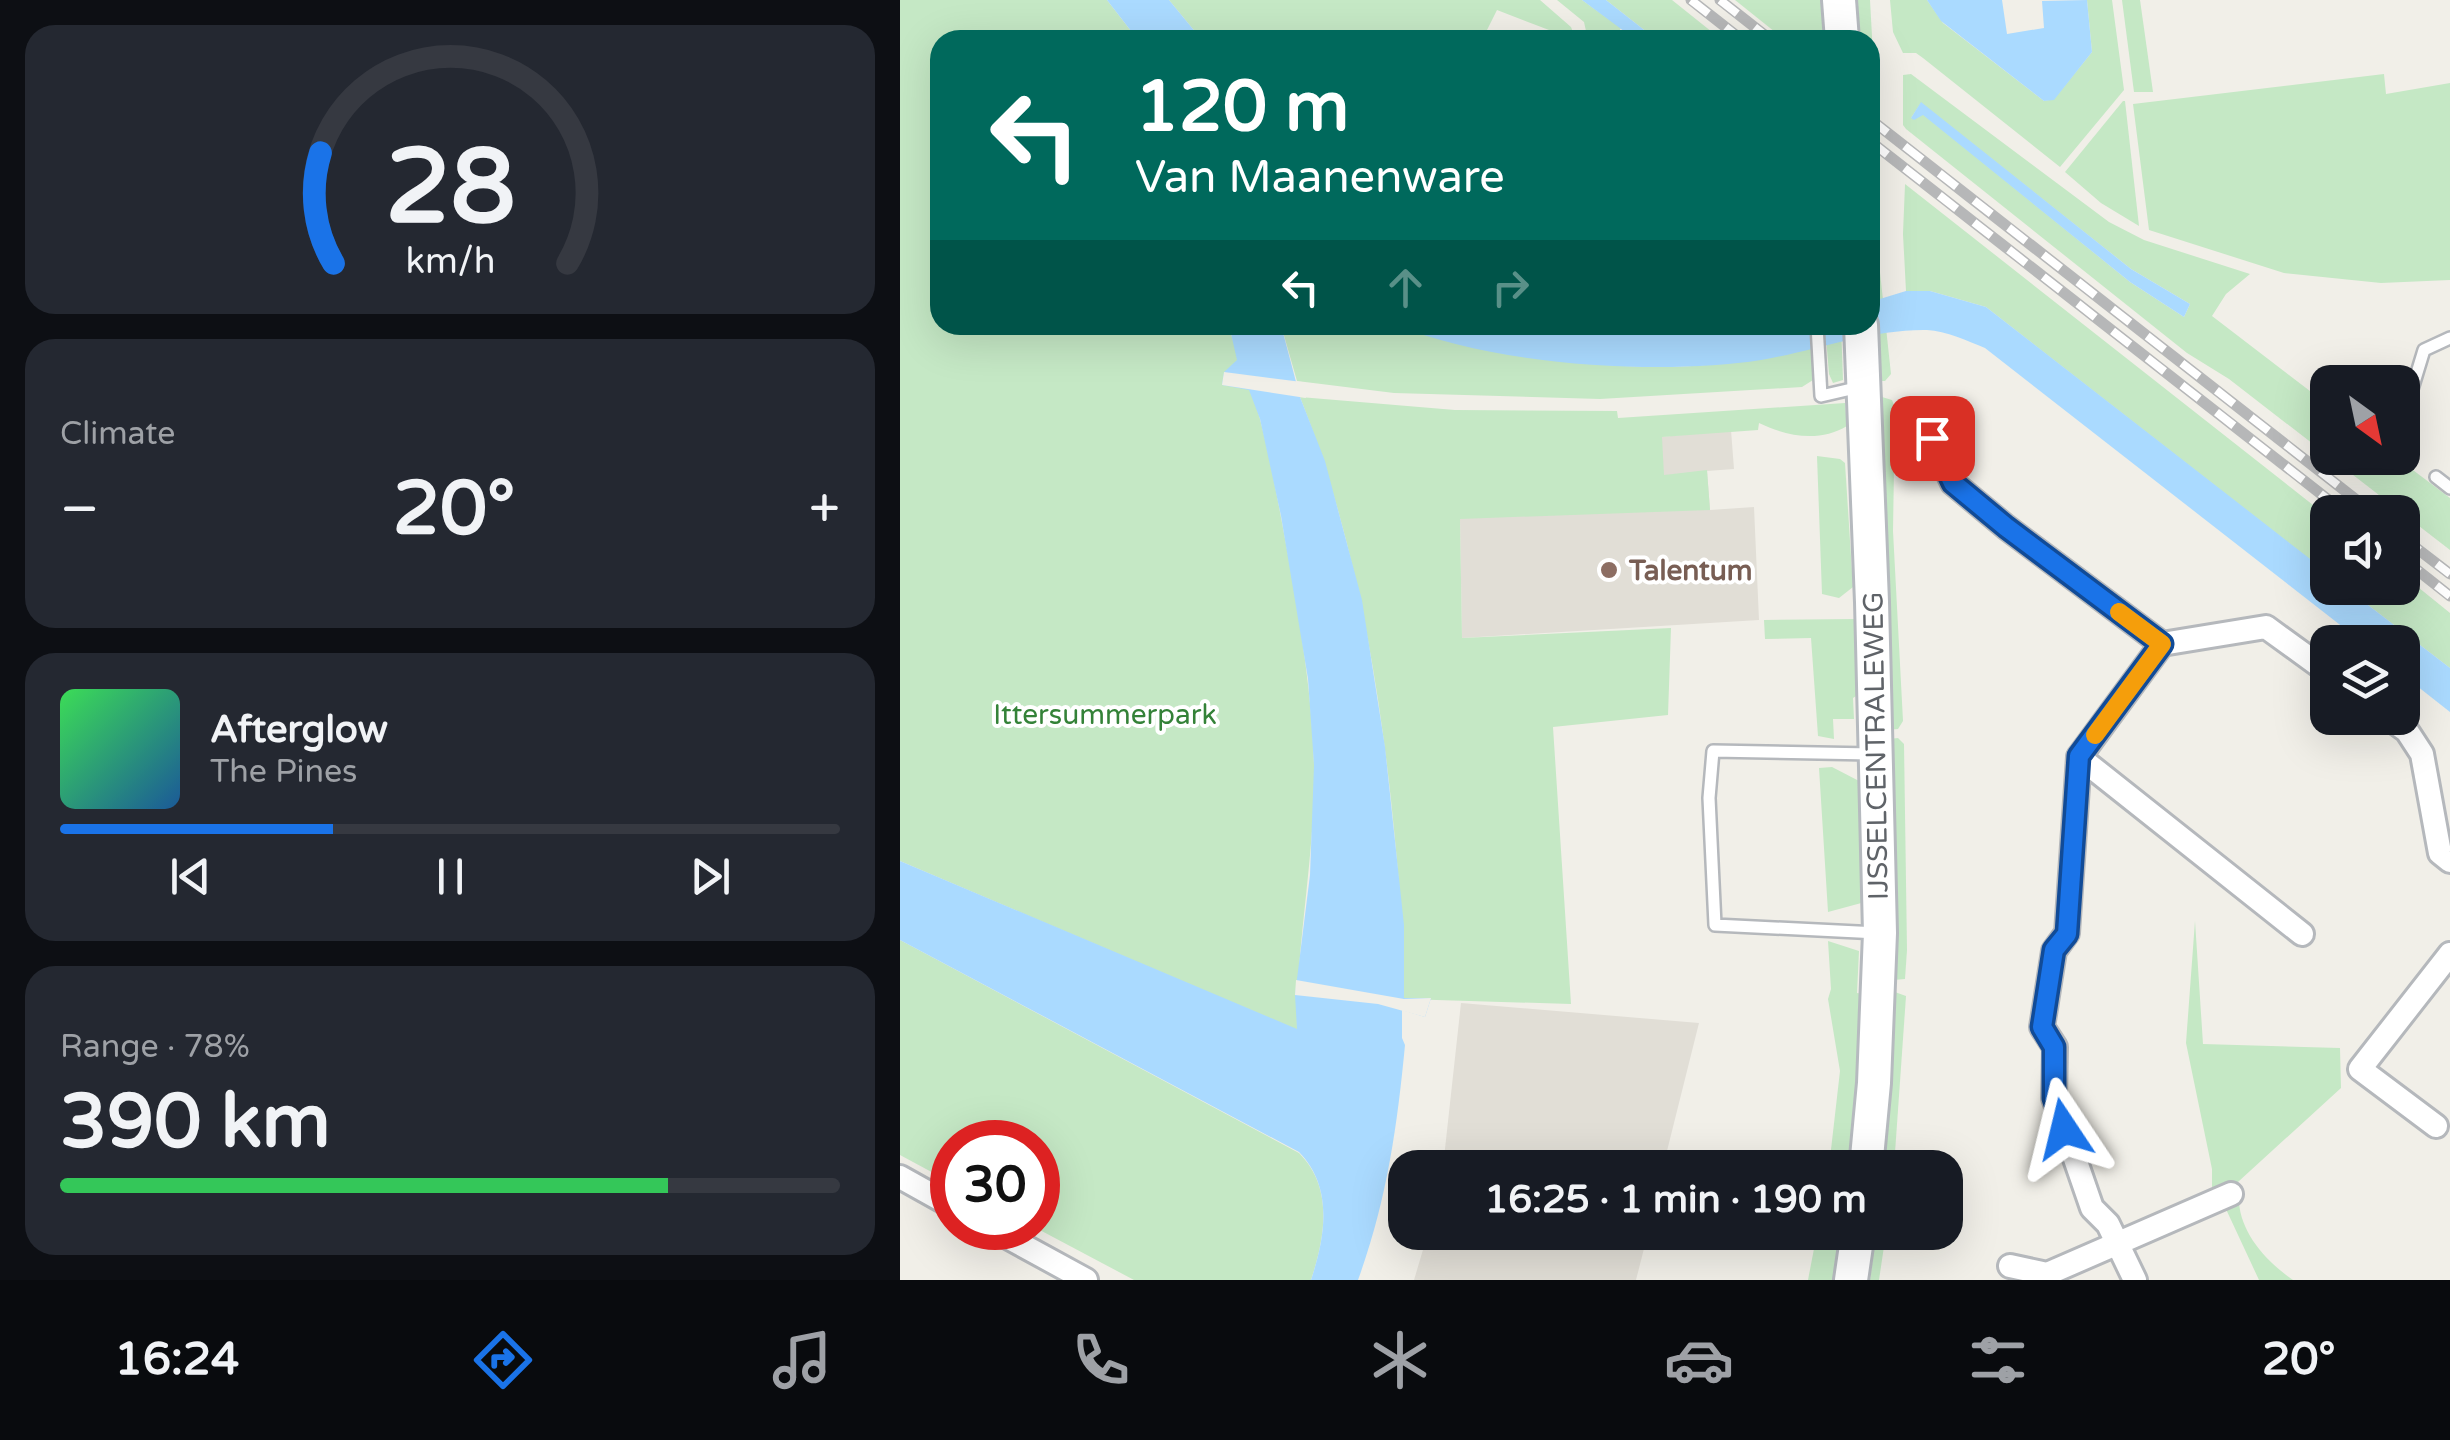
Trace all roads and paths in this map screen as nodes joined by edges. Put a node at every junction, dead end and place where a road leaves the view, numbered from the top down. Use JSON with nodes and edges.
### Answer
{"nodes":[{"id":1,"x":1839,"y":0,"type":"edge"},
{"id":2,"x":1841,"y":30,"type":"edge"},
{"id":3,"x":1818,"y":335,"type":"edge"},
{"id":4,"x":1862,"y":338,"type":"edge"},
{"id":5,"x":2450,"y":338,"type":"edge"},
{"id":6,"x":2420,"y":366,"type":"edge"},
{"id":7,"x":1864,"y":386,"type":"junction"},
{"id":8,"x":1932,"y":438,"type":"dead end"},
{"id":9,"x":2436,"y":477,"type":"dead end"},
{"id":10,"x":2450,"y":488,"type":"edge"},
{"id":11,"x":2162,"y":644,"type":"junction"},
{"id":12,"x":2310,"y":659,"type":"edge"},
{"id":13,"x":2410,"y":735,"type":"edge"},
{"id":14,"x":1876,"y":754,"type":"junction"},
{"id":15,"x":2079,"y":756,"type":"junction"},
{"id":16,"x":2450,"y":861,"type":"edge"},
{"id":17,"x":1880,"y":933,"type":"junction"},
{"id":18,"x":2302,"y":934,"type":"dead end"},
{"id":19,"x":2450,"y":954,"type":"edge"},
{"id":20,"x":2436,"y":1126,"type":"dead end"},
{"id":21,"x":1868,"y":1150,"type":"edge"},
{"id":22,"x":900,"y":1177,"type":"edge"},
{"id":23,"x":930,"y":1194,"type":"edge"},
{"id":24,"x":2231,"y":1194,"type":"dead end"},
{"id":25,"x":2119,"y":1244,"type":"junction"},
{"id":26,"x":1031,"y":1250,"type":"edge"},
{"id":27,"x":1855,"y":1250,"type":"edge"},
{"id":28,"x":2010,"y":1266,"type":"dead end"},
{"id":29,"x":1086,"y":1280,"type":"edge"},
{"id":30,"x":1851,"y":1280,"type":"edge"},
{"id":31,"x":2136,"y":1280,"type":"edge"}],
"edges":[{"from":1,"to":2,"type":"street"},
{"from":3,"to":7,"type":"lane"},
{"from":4,"to":7,"type":"street","name":"IJSSELCENTRALEWEG"},
{"from":5,"to":6,"type":"lane"},
{"from":7,"to":14,"type":"street","name":"IJSSELCENTRALEWEG"},
{"from":8,"to":11,"type":"street"},
{"from":9,"to":10,"type":"lane"},
{"from":11,"to":12,"type":"street"},
{"from":11,"to":15,"type":"street"},
{"from":13,"to":16,"type":"street"},
{"from":14,"to":17,"type":"street","name":"IJSSELCENTRALEWEG"},
{"from":14,"to":17,"type":"lane"},
{"from":15,"to":18,"type":"street"},
{"from":15,"to":25,"type":"street"},
{"from":17,"to":21,"type":"street","name":"IJSSELCENTRALEWEG"},
{"from":19,"to":20,"type":"street"},
{"from":22,"to":23,"type":"street"},
{"from":24,"to":25,"type":"street"},
{"from":25,"to":28,"type":"street"},
{"from":25,"to":31,"type":"street"},
{"from":26,"to":29,"type":"street"},
{"from":27,"to":30,"type":"street"}]}
